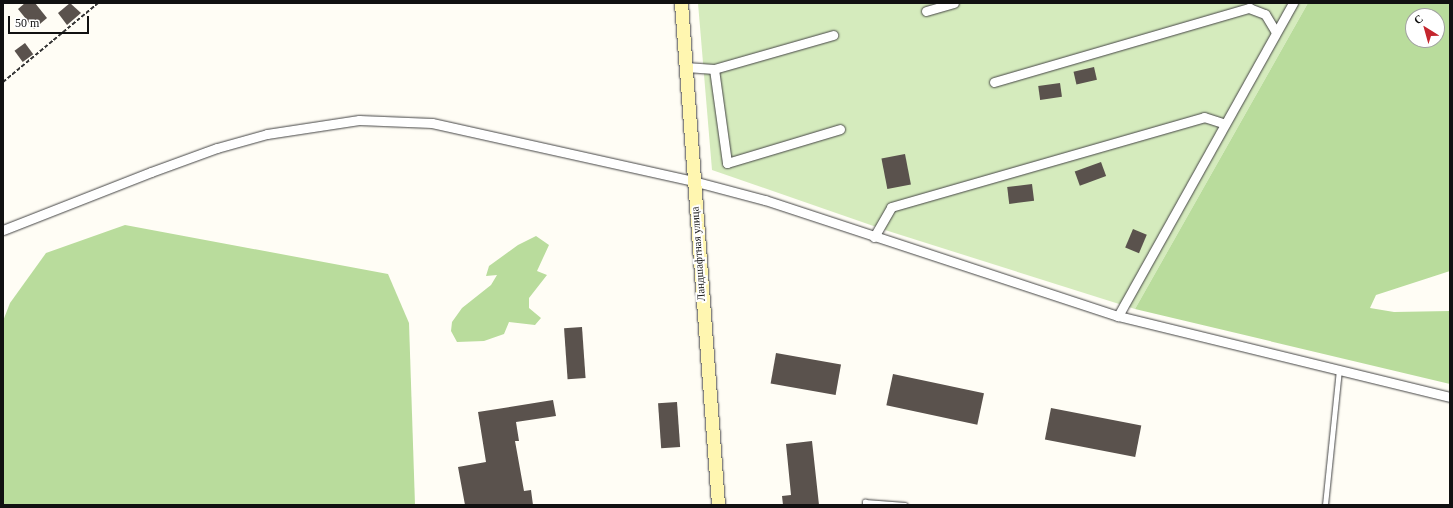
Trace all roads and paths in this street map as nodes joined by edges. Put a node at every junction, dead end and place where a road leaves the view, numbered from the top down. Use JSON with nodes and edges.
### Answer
{"nodes":[{"id":1,"x":98,"y":3,"type":"edge"},
{"id":2,"x":681,"y":3,"type":"edge"},
{"id":3,"x":954,"y":3,"type":"edge"},
{"id":4,"x":1293,"y":3,"type":"edge"},
{"id":5,"x":926,"y":11,"type":"dead end"},
{"id":6,"x":1276,"y":32,"type":"junction"},
{"id":7,"x":833,"y":35,"type":"dead end"},
{"id":8,"x":686,"y":67,"type":"junction"},
{"id":9,"x":714,"y":69,"type":"junction"},
{"id":10,"x":3,"y":82,"type":"edge"},
{"id":11,"x":994,"y":82,"type":"dead end"},
{"id":12,"x":1225,"y":124,"type":"junction"},
{"id":13,"x":840,"y":129,"type":"dead end"},
{"id":14,"x":693,"y":181,"type":"junction"},
{"id":15,"x":3,"y":230,"type":"edge"},
{"id":16,"x":874,"y":237,"type":"junction"},
{"id":17,"x":1118,"y":316,"type":"junction"},
{"id":18,"x":1339,"y":370,"type":"junction"},
{"id":19,"x":1450,"y":397,"type":"edge"},
{"id":20,"x":718,"y":505,"type":"edge"},
{"id":21,"x":865,"y":505,"type":"edge"},
{"id":22,"x":905,"y":505,"type":"edge"},
{"id":23,"x":1325,"y":505,"type":"edge"}],
"edges":[{"from":1,"to":10,"type":"path"},
{"from":2,"to":8,"type":"street","name":"Ландшафтная улица"},
{"from":3,"to":5,"type":"street"},
{"from":4,"to":6,"type":"street"},
{"from":6,"to":11,"type":"street"},
{"from":6,"to":12,"type":"street"},
{"from":7,"to":9,"type":"street"},
{"from":8,"to":9,"type":"street"},
{"from":8,"to":14,"type":"street","name":"Ландшафтная улица"},
{"from":9,"to":13,"type":"street"},
{"from":12,"to":16,"type":"street"},
{"from":12,"to":17,"type":"street"},
{"from":14,"to":15,"type":"street"},
{"from":14,"to":16,"type":"street"},
{"from":14,"to":20,"type":"street","name":"Ландшафтная улица"},
{"from":16,"to":17,"type":"street"},
{"from":17,"to":18,"type":"street"},
{"from":18,"to":19,"type":"street"},
{"from":18,"to":23,"type":"lane"},
{"from":21,"to":22,"type":"lane"}]}
